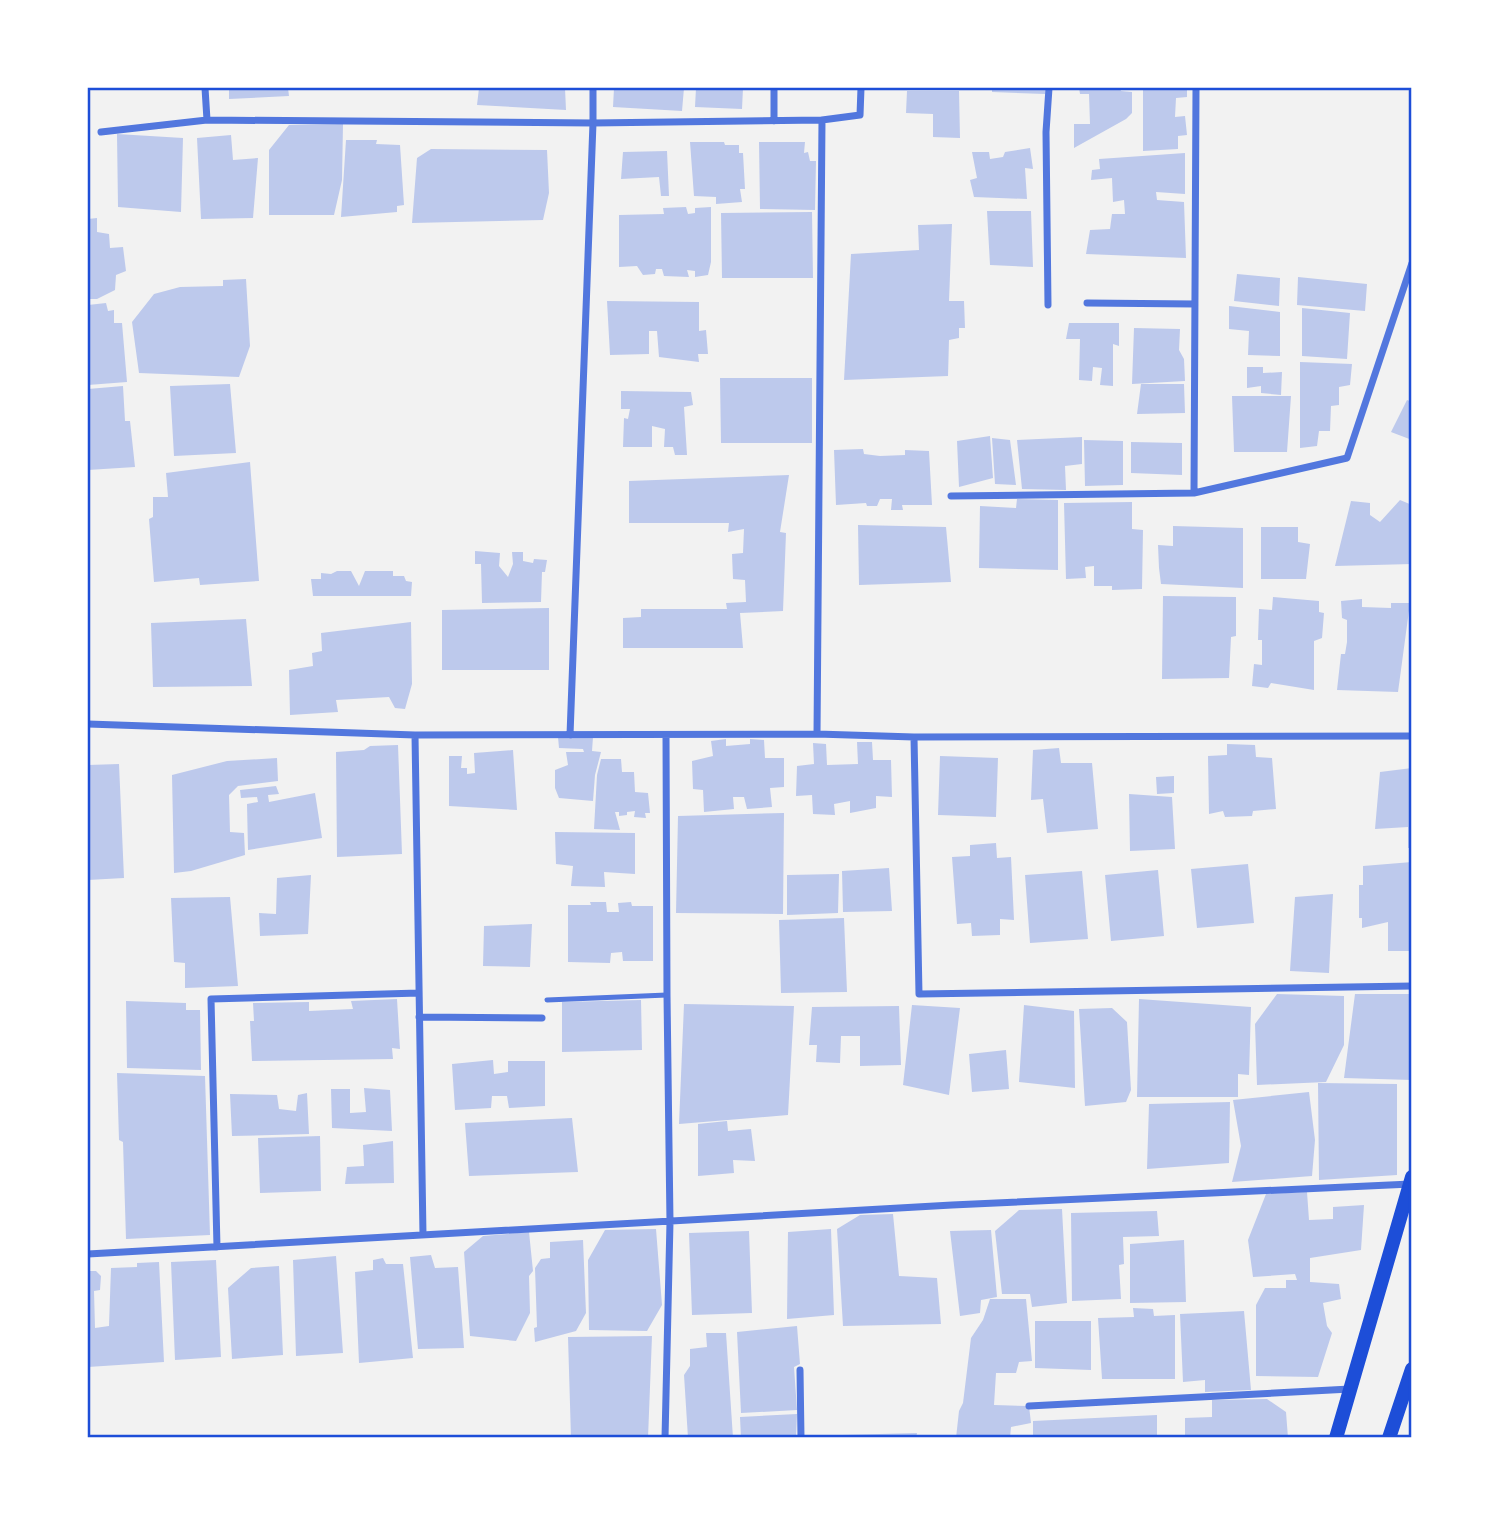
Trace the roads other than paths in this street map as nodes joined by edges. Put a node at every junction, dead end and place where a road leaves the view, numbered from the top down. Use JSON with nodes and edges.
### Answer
{"nodes":[{"id":1,"x":205,"y":88,"type":"edge"},
{"id":2,"x":593,"y":88,"type":"edge"},
{"id":3,"x":774,"y":88,"type":"edge"},
{"id":4,"x":861,"y":88,"type":"edge"},
{"id":5,"x":1049,"y":88,"type":"edge"},
{"id":6,"x":1196,"y":88,"type":"edge"},
{"id":7,"x":207,"y":120,"type":"junction"},
{"id":8,"x":822,"y":120,"type":"junction"},
{"id":9,"x":774,"y":121,"type":"junction"},
{"id":10,"x":593,"y":123,"type":"junction"},
{"id":11,"x":101,"y":132,"type":"dead end"},
{"id":12,"x":1412,"y":263,"type":"edge"},
{"id":13,"x":1087,"y":303,"type":"dead end"},
{"id":14,"x":1195,"y":304,"type":"junction"},
{"id":15,"x":1048,"y":305,"type":"dead end"},
{"id":16,"x":1194,"y":493,"type":"junction"},
{"id":17,"x":951,"y":496,"type":"dead end"},
{"id":18,"x":88,"y":724,"type":"edge"},
{"id":19,"x":817,"y":734,"type":"junction"},
{"id":20,"x":415,"y":735,"type":"junction"},
{"id":21,"x":570,"y":735,"type":"junction"},
{"id":22,"x":666,"y":735,"type":"junction"},
{"id":23,"x":1412,"y":736,"type":"edge"},
{"id":24,"x":914,"y":737,"type":"junction"},
{"id":25,"x":1412,"y":986,"type":"edge"},
{"id":26,"x":419,"y":993,"type":"junction"},
{"id":27,"x":667,"y":995,"type":"junction"},
{"id":28,"x":547,"y":1000,"type":"dead end"},
{"id":29,"x":419,"y":1017,"type":"junction"},
{"id":30,"x":542,"y":1018,"type":"dead end"},
{"id":31,"x":1411,"y":1181,"type":"edge"},
{"id":32,"x":670,"y":1222,"type":"junction"},
{"id":33,"x":423,"y":1235,"type":"junction"},
{"id":34,"x":217,"y":1247,"type":"junction"},
{"id":35,"x":88,"y":1254,"type":"edge"},
{"id":36,"x":1412,"y":1369,"type":"edge"},
{"id":37,"x":800,"y":1370,"type":"dead end"},
{"id":38,"x":1351,"y":1389,"type":"junction"},
{"id":39,"x":1029,"y":1406,"type":"dead end"},
{"id":40,"x":666,"y":1437,"type":"edge"},
{"id":41,"x":801,"y":1437,"type":"edge"},
{"id":42,"x":1336,"y":1437,"type":"edge"},
{"id":43,"x":1389,"y":1437,"type":"edge"}],
"edges":[{"from":1,"to":7,"type":"street"},
{"from":2,"to":10,"type":"street"},
{"from":3,"to":9,"type":"street"},
{"from":4,"to":8,"type":"street"},
{"from":5,"to":15,"type":"street"},
{"from":6,"to":14,"type":"street"},
{"from":7,"to":10,"type":"street"},
{"from":7,"to":11,"type":"street"},
{"from":8,"to":9,"type":"street"},
{"from":8,"to":19,"type":"street"},
{"from":9,"to":10,"type":"street"},
{"from":10,"to":21,"type":"street"},
{"from":12,"to":16,"type":"street"},
{"from":13,"to":14,"type":"street"},
{"from":14,"to":16,"type":"street"},
{"from":16,"to":17,"type":"street"},
{"from":18,"to":20,"type":"street"},
{"from":19,"to":22,"type":"street"},
{"from":19,"to":24,"type":"street"},
{"from":20,"to":21,"type":"street"},
{"from":20,"to":26,"type":"street"},
{"from":21,"to":22,"type":"street"},
{"from":22,"to":27,"type":"street"},
{"from":23,"to":24,"type":"street"},
{"from":24,"to":25,"type":"street"},
{"from":26,"to":29,"type":"street"},
{"from":26,"to":34,"type":"street"},
{"from":27,"to":28,"type":"lane"},
{"from":27,"to":32,"type":"street"},
{"from":29,"to":30,"type":"street"},
{"from":29,"to":33,"type":"street"},
{"from":31,"to":32,"type":"street"},
{"from":31,"to":38,"type":"main road"},
{"from":32,"to":33,"type":"street"},
{"from":32,"to":40,"type":"street"},
{"from":33,"to":34,"type":"street"},
{"from":34,"to":35,"type":"street"},
{"from":36,"to":43,"type":"main road"},
{"from":37,"to":41,"type":"street"},
{"from":38,"to":39,"type":"street"},
{"from":38,"to":42,"type":"main road"}]}
